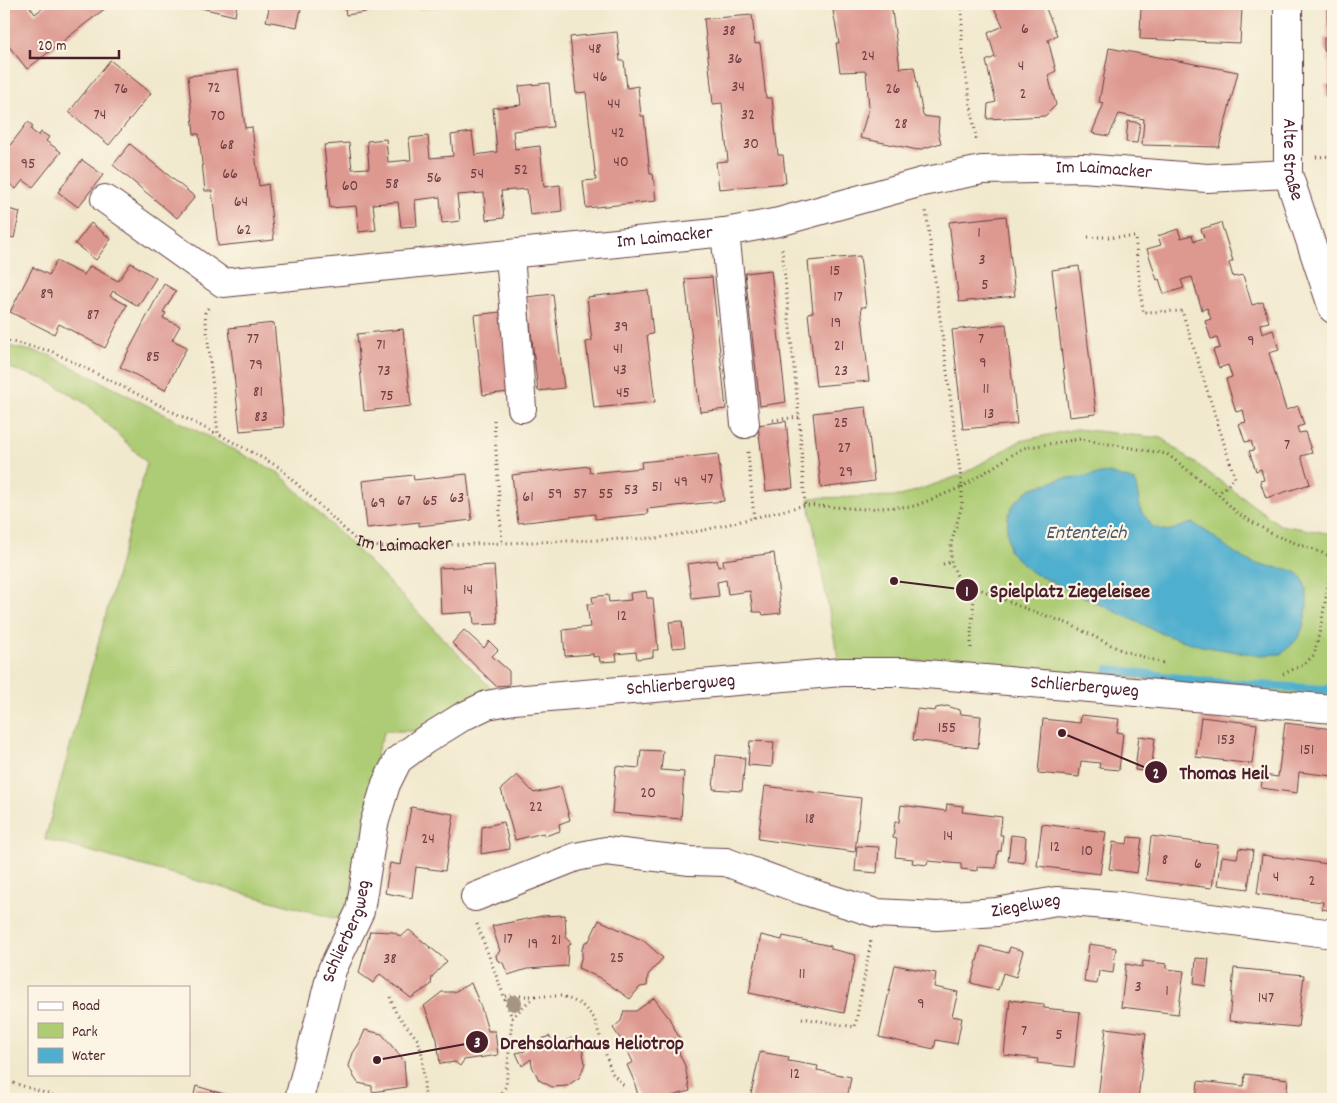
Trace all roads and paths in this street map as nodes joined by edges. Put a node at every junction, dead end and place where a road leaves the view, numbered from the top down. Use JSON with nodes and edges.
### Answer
{"nodes":[{"id":1,"x":962,"y":4,"type":"edge"},
{"id":2,"x":1288,"y":4,"type":"edge"},
{"id":3,"x":982,"y":170,"type":"junction"},
{"id":4,"x":1288,"y":174,"type":"junction"},
{"id":5,"x":922,"y":182,"type":"junction"},
{"id":6,"x":105,"y":198,"type":"dead end"},
{"id":7,"x":779,"y":222,"type":"junction"},
{"id":8,"x":725,"y":232,"type":"junction"},
{"id":9,"x":1088,"y":237,"type":"dead end"},
{"id":10,"x":510,"y":255,"type":"junction"},
{"id":11,"x":223,"y":284,"type":"junction"},
{"id":12,"x":1333,"y":310,"type":"edge"},
{"id":13,"x":4,"y":340,"type":"edge"},
{"id":14,"x":522,"y":408,"type":"joint"},
{"id":15,"x":799,"y":416,"type":"junction"},
{"id":16,"x":745,"y":424,"type":"junction"},
{"id":17,"x":218,"y":434,"type":"junction"},
{"id":18,"x":962,"y":487,"type":"junction"},
{"id":19,"x":1218,"y":494,"type":"junction"},
{"id":20,"x":805,"y":505,"type":"junction"},
{"id":21,"x":754,"y":518,"type":"junction"},
{"id":22,"x":502,"y":543,"type":"junction"},
{"id":23,"x":1333,"y":558,"type":"edge"},
{"id":24,"x":950,"y":562,"type":"junction"},
{"id":25,"x":943,"y":564,"type":"dead end"},
{"id":26,"x":975,"y":587,"type":"junction"},
{"id":27,"x":1167,"y":664,"type":"dead end"},
{"id":28,"x":1276,"y":675,"type":"dead end"},
{"id":29,"x":972,"y":678,"type":"junction"},
{"id":30,"x":1333,"y":709,"type":"edge"},
{"id":31,"x":475,"y":897,"type":"joint"},
{"id":32,"x":876,"y":913,"type":"junction"},
{"id":33,"x":1333,"y":934,"type":"edge"},
{"id":34,"x":505,"y":996,"type":"junction"},
{"id":35,"x":533,"y":996,"type":"junction"},
{"id":36,"x":390,"y":997,"type":"dead end"},
{"id":37,"x":512,"y":1018,"type":"junction"},
{"id":38,"x":802,"y":1018,"type":"dead end"},
{"id":39,"x":4,"y":1080,"type":"edge"},
{"id":40,"x":624,"y":1086,"type":"dead end"},
{"id":41,"x":64,"y":1099,"type":"edge"},
{"id":42,"x":299,"y":1099,"type":"edge"},
{"id":43,"x":428,"y":1099,"type":"edge"},
{"id":44,"x":498,"y":1099,"type":"edge"}],
"edges":[{"from":1,"to":3,"type":"path"},
{"from":2,"to":4,"type":"street","name":"Alte Straße"},
{"from":3,"to":4,"type":"street","name":"Im Laimacker"},
{"from":3,"to":5,"type":"street","name":"Im Laimacker"},
{"from":4,"to":12,"type":"street","name":"Alte Straße"},
{"from":5,"to":7,"type":"street","name":"Im Laimacker"},
{"from":5,"to":18,"type":"path"},
{"from":6,"to":11,"type":"street"},
{"from":7,"to":8,"type":"street","name":"Im Laimacker"},
{"from":7,"to":15,"type":"path"},
{"from":8,"to":10,"type":"street","name":"Im Laimacker"},
{"from":8,"to":16,"type":"street"},
{"from":9,"to":19,"type":"path"},
{"from":10,"to":11,"type":"street","name":"Im Laimacker"},
{"from":10,"to":14,"type":"street"},
{"from":11,"to":17,"type":"path"},
{"from":13,"to":17,"type":"path","name":"Im Laimacker"},
{"from":14,"to":22,"type":"path"},
{"from":15,"to":16,"type":"path"},
{"from":15,"to":20,"type":"path"},
{"from":16,"to":21,"type":"path"},
{"from":17,"to":22,"type":"path","name":"Im Laimacker"},
{"from":18,"to":19,"type":"path","name":"Im Laimacker"},
{"from":18,"to":20,"type":"path","name":"Im Laimacker"},
{"from":18,"to":24,"type":"path"},
{"from":19,"to":23,"type":"path","name":"Im Laimacker"},
{"from":20,"to":21,"type":"path","name":"Im Laimacker"},
{"from":21,"to":22,"type":"path","name":"Im Laimacker"},
{"from":23,"to":28,"type":"path"},
{"from":24,"to":25,"type":"path"},
{"from":24,"to":26,"type":"path"},
{"from":26,"to":27,"type":"path"},
{"from":26,"to":29,"type":"path"},
{"from":29,"to":30,"type":"street","name":"Schlierbergweg"},
{"from":29,"to":42,"type":"street","name":"Schlierbergweg"},
{"from":31,"to":32,"type":"street","name":"Ziegelweg"},
{"from":31,"to":34,"type":"path"},
{"from":32,"to":33,"type":"street","name":"Ziegelweg"},
{"from":32,"to":38,"type":"path"},
{"from":34,"to":35,"type":"path"},
{"from":34,"to":37,"type":"path"},
{"from":35,"to":37,"type":"path"},
{"from":35,"to":40,"type":"path"},
{"from":36,"to":43,"type":"path"},
{"from":37,"to":44,"type":"path"},
{"from":39,"to":41,"type":"path"}]}
